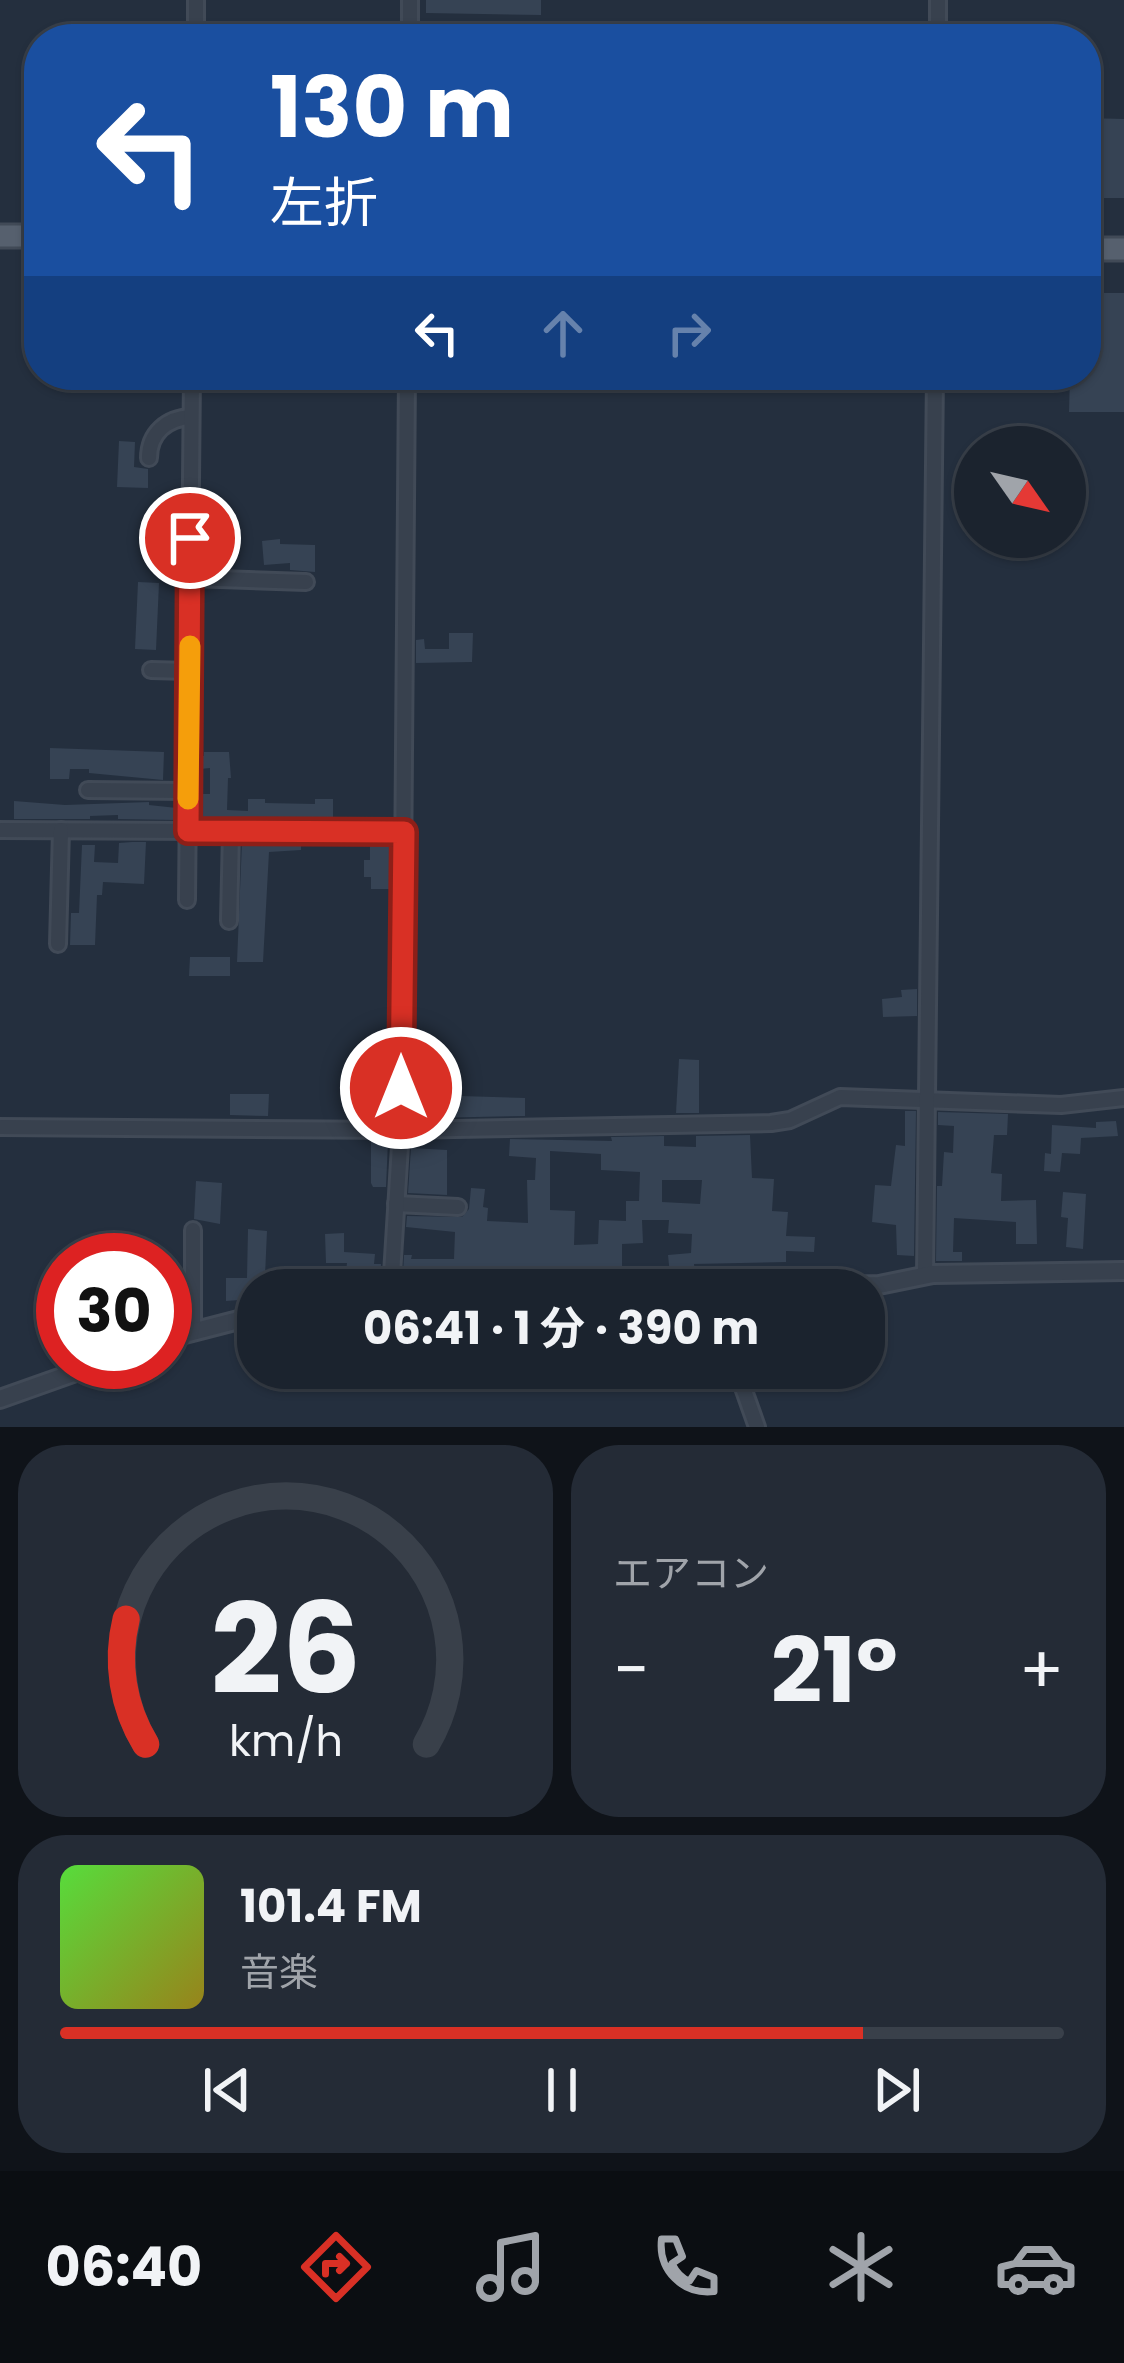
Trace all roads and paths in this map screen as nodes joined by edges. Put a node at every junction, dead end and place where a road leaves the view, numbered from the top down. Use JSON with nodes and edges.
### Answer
{"nodes":[{"id":1,"x":192,"y":390,"type":"edge"},
{"id":2,"x":407,"y":390,"type":"edge"},
{"id":3,"x":935,"y":390,"type":"edge"},
{"id":4,"x":191,"y":417,"type":"junction"},
{"id":5,"x":149,"y":458,"type":"dead end"},
{"id":6,"x":190,"y":578,"type":"junction"},
{"id":7,"x":306,"y":582,"type":"dead end"},
{"id":8,"x":151,"y":670,"type":"dead end"},
{"id":9,"x":189,"y":671,"type":"junction"},
{"id":10,"x":88,"y":790,"type":"dead end"},
{"id":11,"x":188,"y":791,"type":"junction"},
{"id":12,"x":0,"y":830,"type":"edge"},
{"id":13,"x":61,"y":830,"type":"junction"},
{"id":14,"x":188,"y":831,"type":"junction"},
{"id":15,"x":231,"y":832,"type":"junction"},
{"id":16,"x":404,"y":832,"type":"junction"},
{"id":17,"x":187,"y":900,"type":"dead end"},
{"id":18,"x":229,"y":921,"type":"dead end"},
{"id":19,"x":58,"y":944,"type":"dead end"},
{"id":20,"x":1124,"y":1098,"type":"edge"},
{"id":21,"x":928,"y":1100,"type":"junction"},
{"id":22,"x":0,"y":1127,"type":"edge"},
{"id":23,"x":401,"y":1130,"type":"junction"},
{"id":24,"x":396,"y":1204,"type":"junction"},
{"id":25,"x":458,"y":1207,"type":"dead end"},
{"id":26,"x":193,"y":1230,"type":"dead end"},
{"id":27,"x":392,"y":1269,"type":"edge"},
{"id":28,"x":1124,"y":1271,"type":"edge"},
{"id":29,"x":926,"y":1276,"type":"junction"},
{"id":30,"x":885,"y":1284,"type":"edge"},
{"id":31,"x":237,"y":1320,"type":"edge"},
{"id":32,"x":193,"y":1330,"type":"joint"},
{"id":33,"x":36,"y":1386,"type":"edge"},
{"id":34,"x":744,"y":1389,"type":"edge"},
{"id":35,"x":0,"y":1399,"type":"edge"},
{"id":36,"x":758,"y":1427,"type":"edge"}],
"edges":[{"from":1,"to":4,"type":"street"},
{"from":2,"to":16,"type":"street"},
{"from":3,"to":21,"type":"street"},
{"from":4,"to":5,"type":"street"},
{"from":4,"to":6,"type":"street"},
{"from":6,"to":7,"type":"street"},
{"from":6,"to":9,"type":"street"},
{"from":8,"to":9,"type":"street"},
{"from":9,"to":11,"type":"street"},
{"from":10,"to":11,"type":"street"},
{"from":11,"to":14,"type":"street"},
{"from":12,"to":13,"type":"street"},
{"from":13,"to":14,"type":"street"},
{"from":13,"to":19,"type":"street"},
{"from":14,"to":15,"type":"street"},
{"from":14,"to":17,"type":"street"},
{"from":15,"to":16,"type":"street"},
{"from":15,"to":18,"type":"street"},
{"from":16,"to":23,"type":"street"},
{"from":20,"to":21,"type":"street"},
{"from":21,"to":23,"type":"street"},
{"from":21,"to":29,"type":"street"},
{"from":22,"to":23,"type":"street"},
{"from":23,"to":24,"type":"street"},
{"from":24,"to":25,"type":"street"},
{"from":24,"to":27,"type":"street"},
{"from":26,"to":32,"type":"street"},
{"from":28,"to":29,"type":"street"},
{"from":29,"to":30,"type":"street"},
{"from":31,"to":32,"type":"street"},
{"from":33,"to":35,"type":"street"},
{"from":34,"to":36,"type":"street"}]}
